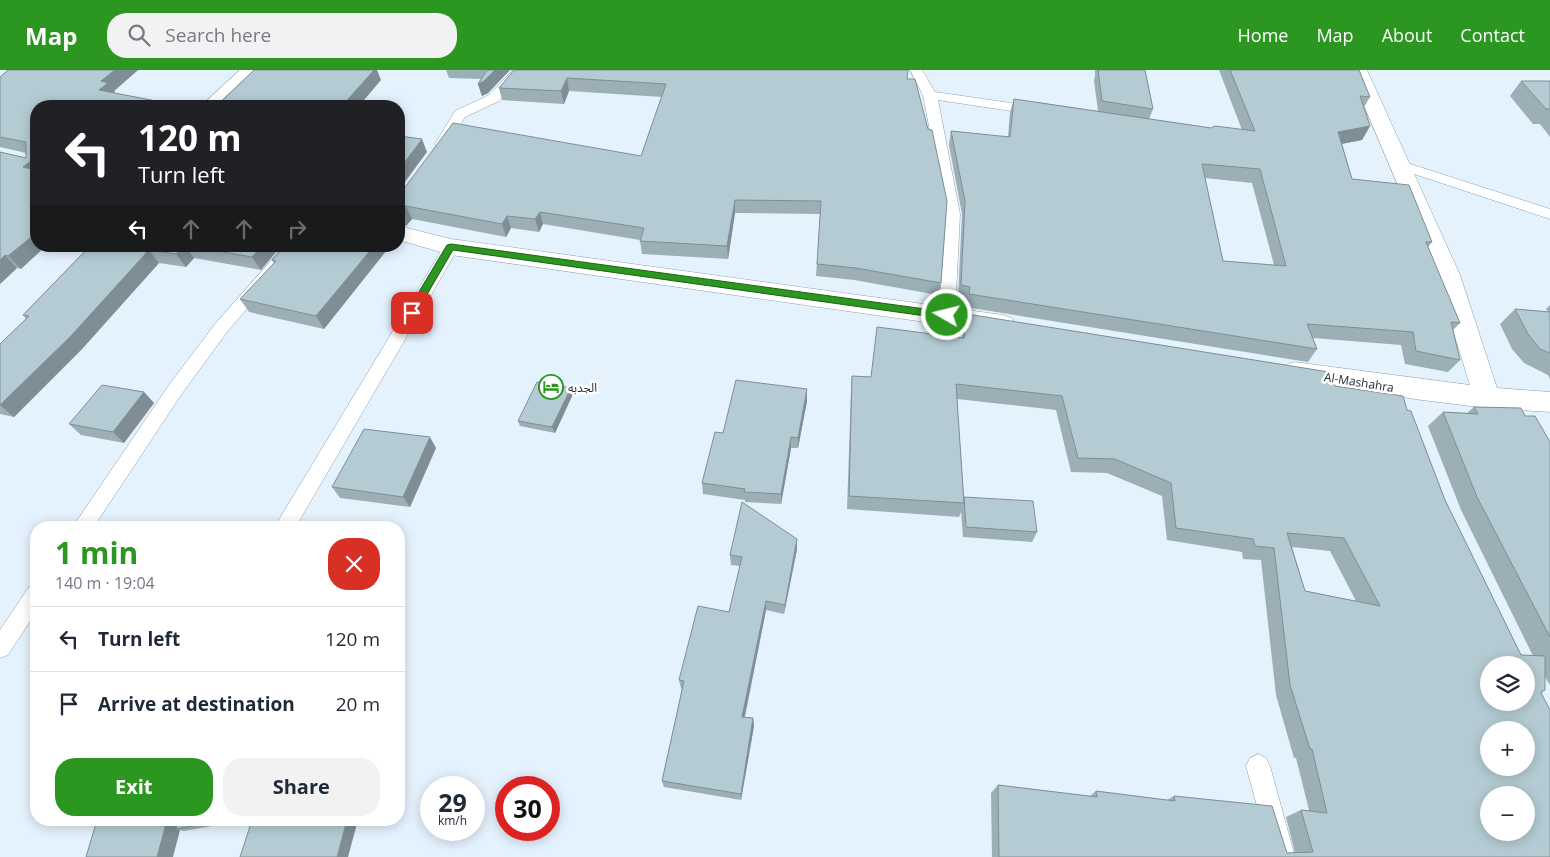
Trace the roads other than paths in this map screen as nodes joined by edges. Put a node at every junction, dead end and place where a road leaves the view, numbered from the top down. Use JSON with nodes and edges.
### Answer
{"nodes":[{"id":1,"x":248,"y":70,"type":"edge"},
{"id":2,"x":519,"y":70,"type":"edge"},
{"id":3,"x":916,"y":70,"type":"edge"},
{"id":4,"x":1358,"y":70,"type":"edge"},
{"id":5,"x":930,"y":95,"type":"junction"},
{"id":6,"x":214,"y":100,"type":"edge"},
{"id":7,"x":1048,"y":112,"type":"edge"},
{"id":8,"x":433,"y":158,"type":"edge"},
{"id":9,"x":1398,"y":164,"type":"junction"},
{"id":10,"x":1550,"y":214,"type":"edge"},
{"id":11,"x":405,"y":235,"type":"edge"},
{"id":12,"x":451,"y":247,"type":"junction"},
{"id":13,"x":288,"y":252,"type":"edge"},
{"id":14,"x":947,"y":315,"type":"junction"},
{"id":15,"x":1023,"y":328,"type":"edge"},
{"id":16,"x":1273,"y":368,"type":"edge"},
{"id":17,"x":1398,"y":388,"type":"junction"},
{"id":18,"x":1487,"y":398,"type":"junction"},
{"id":19,"x":1550,"y":402,"type":"edge"},
{"id":20,"x":1408,"y":415,"type":"edge"},
{"id":21,"x":87,"y":521,"type":"edge"},
{"id":22,"x":288,"y":521,"type":"edge"},
{"id":23,"x":30,"y":603,"type":"edge"},
{"id":24,"x":0,"y":648,"type":"edge"},
{"id":25,"x":1258,"y":766,"type":"dead end"},
{"id":26,"x":1283,"y":857,"type":"edge"}],
"edges":[{"from":1,"to":6,"type":"lane"},
{"from":2,"to":8,"type":"lane"},
{"from":3,"to":5,"type":"lane"},
{"from":4,"to":9,"type":"street"},
{"from":5,"to":7,"type":"lane"},
{"from":5,"to":14,"type":"lane"},
{"from":9,"to":10,"type":"lane"},
{"from":9,"to":18,"type":"street"},
{"from":11,"to":12,"type":"street"},
{"from":12,"to":14,"type":"street"},
{"from":12,"to":22,"type":"lane"},
{"from":13,"to":21,"type":"lane"},
{"from":14,"to":15,"type":"street"},
{"from":16,"to":17,"type":"street","name":"Al-Mashahra"},
{"from":17,"to":18,"type":"street","name":"Al-Mashahra"},
{"from":17,"to":20,"type":"street"},
{"from":18,"to":19,"type":"street","name":"Al-Mashahra"},
{"from":23,"to":24,"type":"lane"},
{"from":25,"to":26,"type":"lane"}]}
